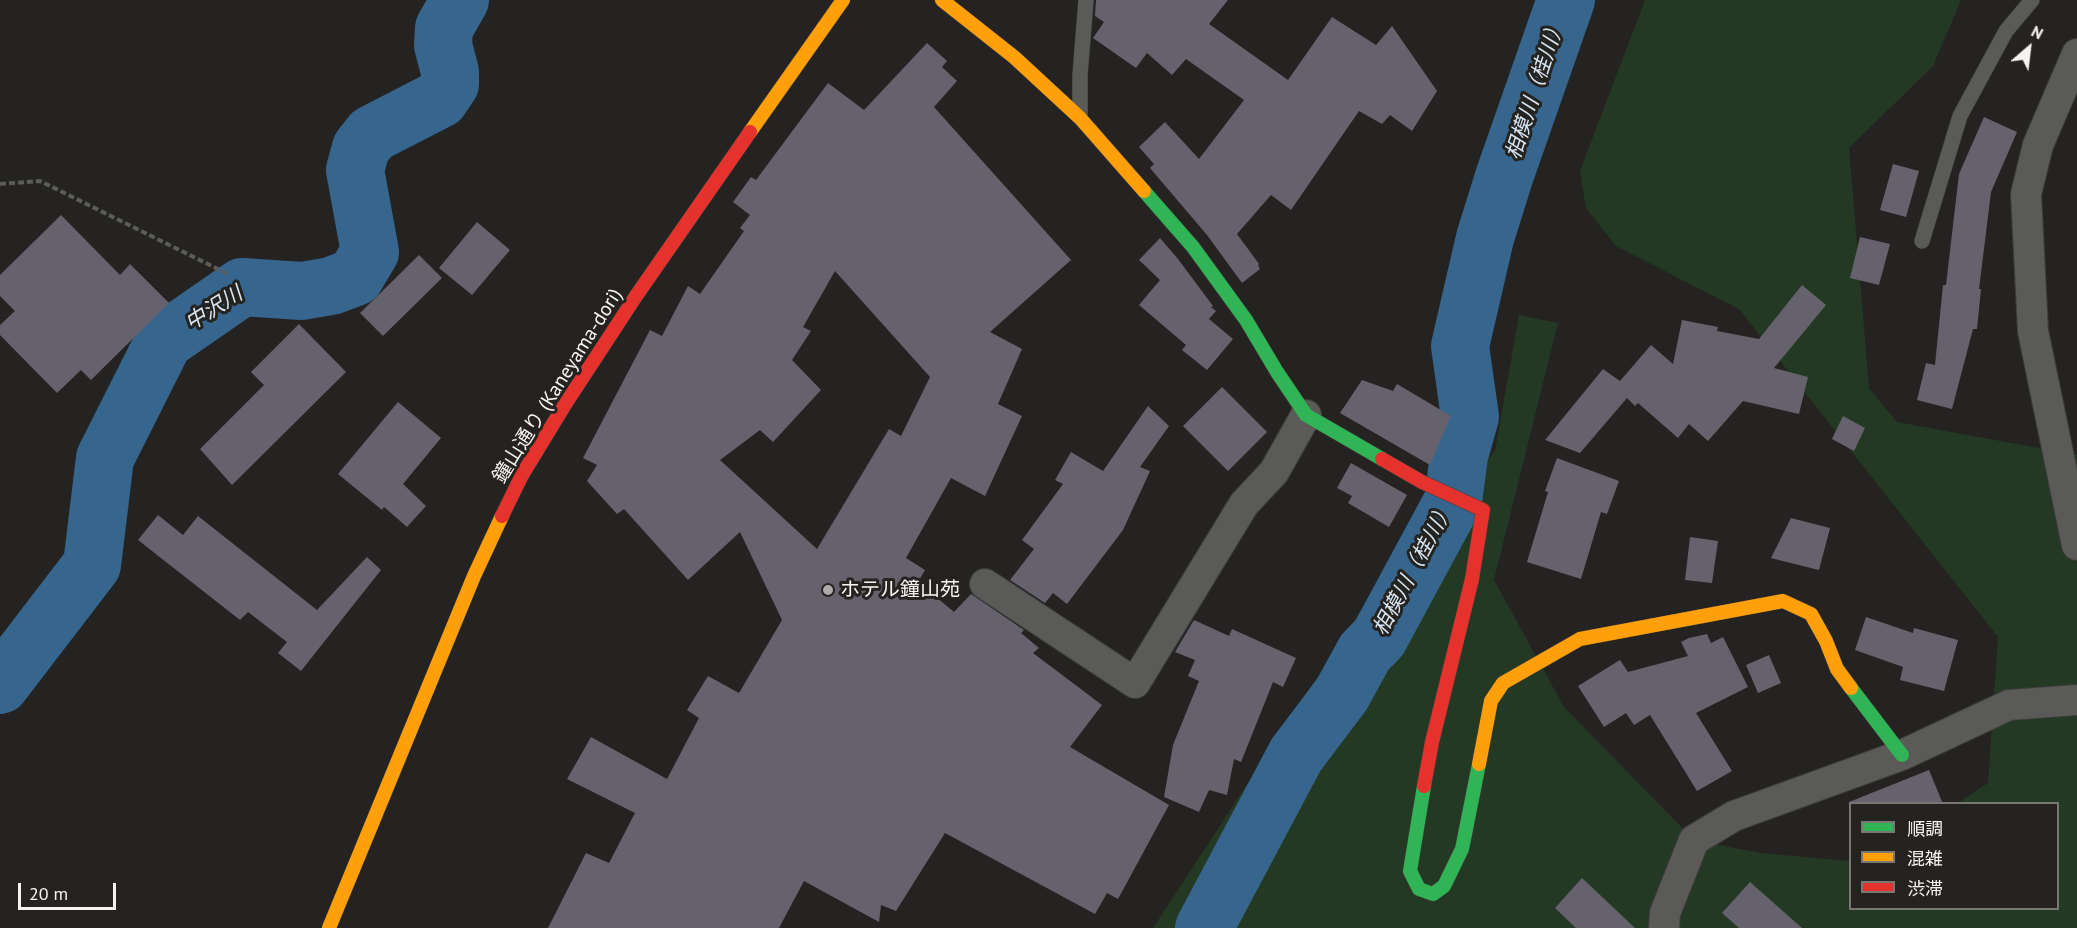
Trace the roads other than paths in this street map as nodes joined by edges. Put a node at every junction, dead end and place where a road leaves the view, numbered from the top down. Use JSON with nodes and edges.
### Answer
{"nodes":[{"id":1,"x":843,"y":0,"type":"edge"},
{"id":2,"x":942,"y":0,"type":"edge"},
{"id":3,"x":1086,"y":0,"type":"edge"},
{"id":4,"x":2032,"y":0,"type":"edge"},
{"id":5,"x":2077,"y":54,"type":"edge"},
{"id":6,"x":1080,"y":118,"type":"junction"},
{"id":7,"x":1922,"y":241,"type":"dead end"},
{"id":8,"x":1306,"y":415,"type":"junction"},
{"id":9,"x":2077,"y":545,"type":"edge"},
{"id":10,"x":986,"y":584,"type":"dead end"},
{"id":11,"x":2077,"y":700,"type":"edge"},
{"id":12,"x":1902,"y":755,"type":"junction"},
{"id":13,"x":329,"y":928,"type":"edge"},
{"id":14,"x":1664,"y":928,"type":"edge"}],
"edges":[{"from":1,"to":13,"type":"street","name":"鐘山通り (Kaneyama-dori)"},
{"from":2,"to":6,"type":"street"},
{"from":3,"to":6,"type":"lane"},
{"from":4,"to":7,"type":"lane"},
{"from":5,"to":9,"type":"street"},
{"from":6,"to":8,"type":"street"},
{"from":8,"to":10,"type":"street"},
{"from":8,"to":12,"type":"street"},
{"from":11,"to":12,"type":"street"},
{"from":12,"to":14,"type":"street"}]}
